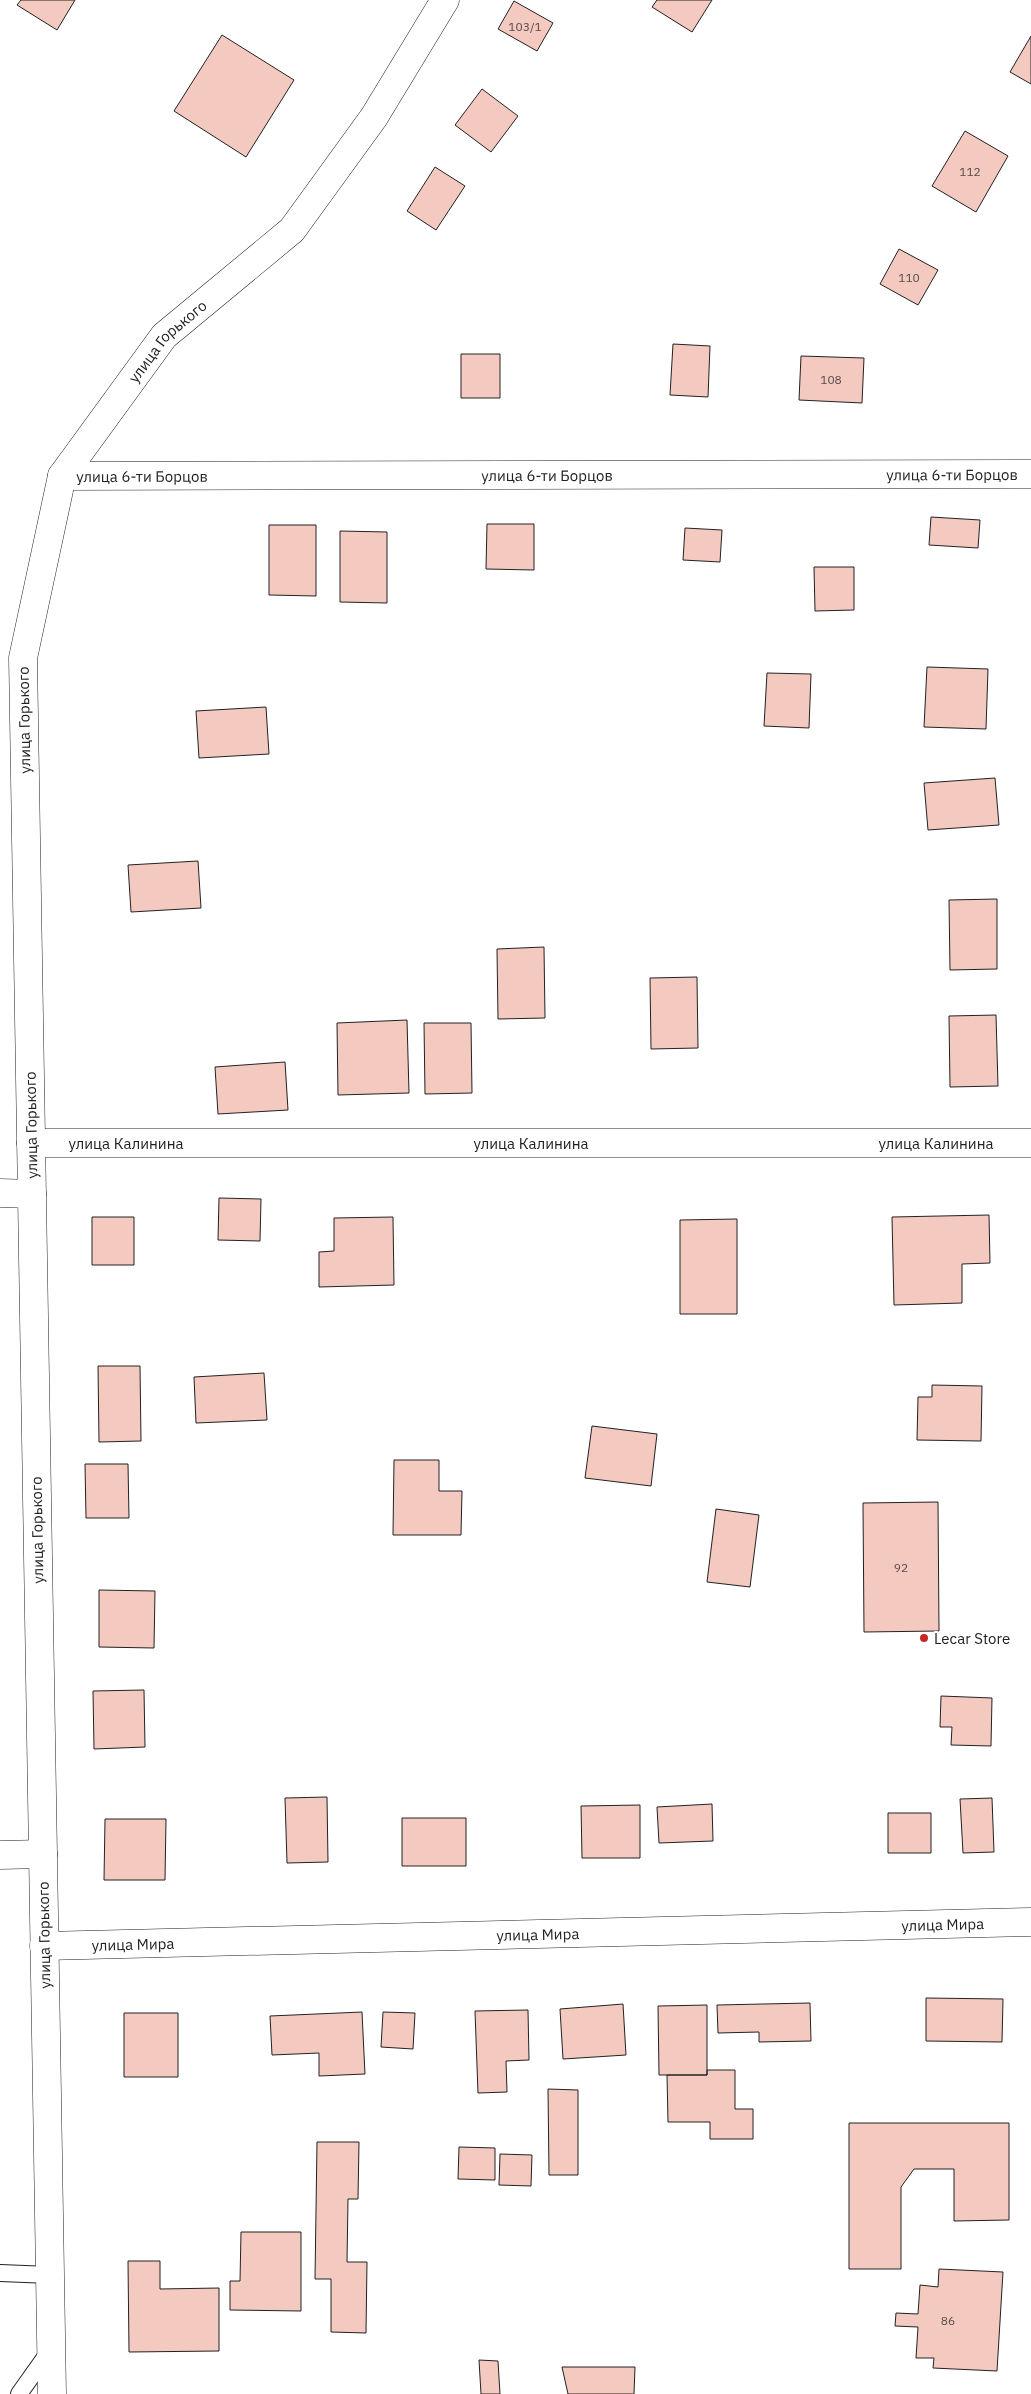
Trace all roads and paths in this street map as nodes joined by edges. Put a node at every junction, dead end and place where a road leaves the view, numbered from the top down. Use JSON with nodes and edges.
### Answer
{"nodes":[{"id":1,"x":445,"y":0,"type":"edge"},
{"id":2,"x":1031,"y":474,"type":"edge"},
{"id":3,"x":62,"y":476,"type":"junction"},
{"id":4,"x":31,"y":1143,"type":"junction"},
{"id":5,"x":1031,"y":1143,"type":"edge"},
{"id":6,"x":0,"y":1193,"type":"edge"},
{"id":7,"x":32,"y":1194,"type":"junction"},
{"id":8,"x":43,"y":1854,"type":"junction"},
{"id":9,"x":0,"y":1855,"type":"edge"},
{"id":10,"x":1031,"y":1922,"type":"edge"},
{"id":11,"x":44,"y":1946,"type":"junction"},
{"id":12,"x":0,"y":2273,"type":"edge"},
{"id":13,"x":50,"y":2275,"type":"junction"},
{"id":14,"x":51,"y":2349,"type":"junction"},
{"id":15,"x":19,"y":2394,"type":"edge"},
{"id":16,"x":52,"y":2394,"type":"edge"}],
"edges":[{"from":1,"to":3,"type":"street","name":"улица Горького"},
{"from":2,"to":3,"type":"street","name":"улица 6-ти Борцов"},
{"from":3,"to":4,"type":"street","name":"улица Горького"},
{"from":4,"to":5,"type":"street","name":"улица Калинина"},
{"from":4,"to":7,"type":"street","name":"улица Горького"},
{"from":6,"to":7,"type":"street"},
{"from":7,"to":8,"type":"street","name":"улица Горького"},
{"from":8,"to":9,"type":"street"},
{"from":8,"to":11,"type":"street","name":"улица Горького"},
{"from":10,"to":11,"type":"street","name":"улица Мира"},
{"from":11,"to":13,"type":"street","name":"улица Горького"},
{"from":12,"to":13,"type":"lane"},
{"from":13,"to":14,"type":"street","name":"улица Горького"},
{"from":14,"to":15,"type":"lane"},
{"from":14,"to":16,"type":"street","name":"улица Горького"}]}
